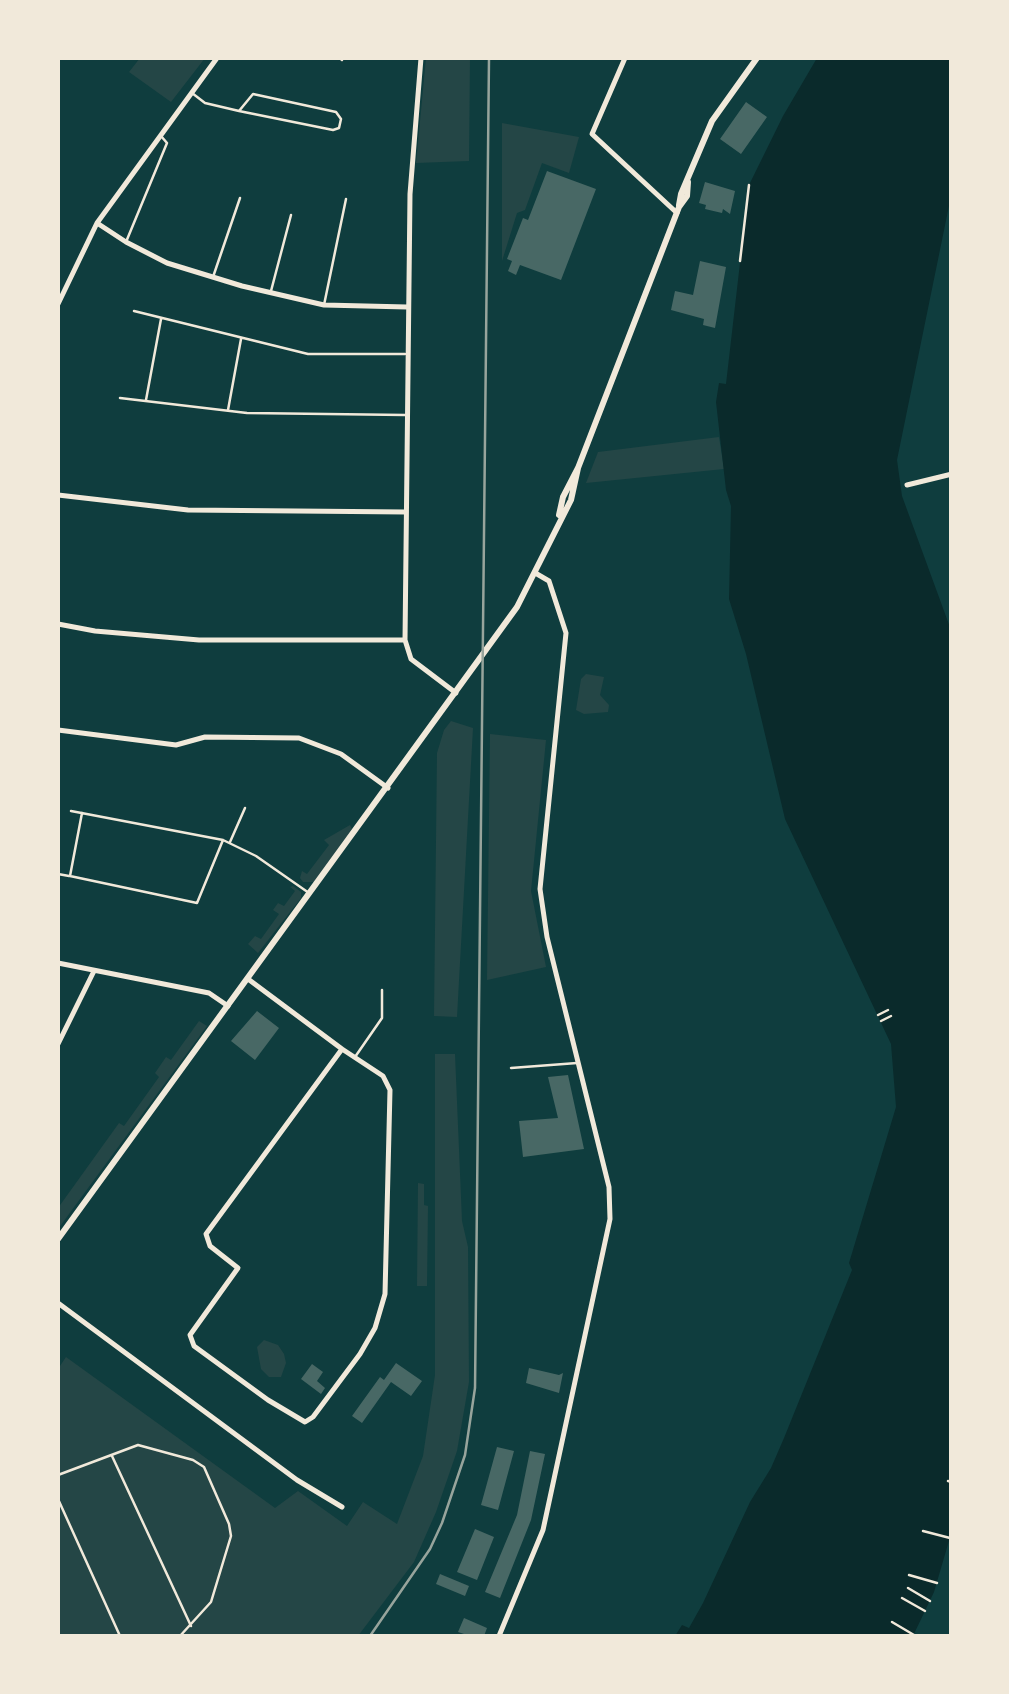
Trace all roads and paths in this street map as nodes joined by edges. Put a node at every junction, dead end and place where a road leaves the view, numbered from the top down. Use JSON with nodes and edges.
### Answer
{"nodes":[{"id":1,"x":217,"y":58,"type":"edge"},
{"id":2,"x":421,"y":58,"type":"edge"},
{"id":3,"x":625,"y":58,"type":"edge"},
{"id":4,"x":757,"y":58,"type":"edge"},
{"id":5,"x":191,"y":92,"type":"junction"},
{"id":6,"x":239,"y":111,"type":"junction"},
{"id":7,"x":160,"y":134,"type":"junction"},
{"id":8,"x":749,"y":185,"type":"dead end"},
{"id":9,"x":240,"y":198,"type":"dead end"},
{"id":10,"x":346,"y":199,"type":"dead end"},
{"id":11,"x":678,"y":210,"type":"junction"},
{"id":12,"x":291,"y":215,"type":"dead end"},
{"id":13,"x":97,"y":222,"type":"junction"},
{"id":14,"x":126,"y":242,"type":"junction"},
{"id":15,"x":740,"y":261,"type":"dead end"},
{"id":16,"x":213,"y":277,"type":"junction"},
{"id":17,"x":270,"y":292,"type":"junction"},
{"id":18,"x":58,"y":304,"type":"edge"},
{"id":19,"x":324,"y":304,"type":"junction"},
{"id":20,"x":407,"y":307,"type":"junction"},
{"id":21,"x":134,"y":311,"type":"dead end"},
{"id":22,"x":162,"y":319,"type":"junction"},
{"id":23,"x":242,"y":338,"type":"junction"},
{"id":24,"x":406,"y":354,"type":"junction"},
{"id":25,"x":120,"y":398,"type":"dead end"},
{"id":26,"x":146,"y":401,"type":"junction"},
{"id":27,"x":228,"y":411,"type":"junction"},
{"id":28,"x":407,"y":415,"type":"junction"},
{"id":29,"x":952,"y":474,"type":"edge"},
{"id":30,"x":907,"y":484,"type":"dead end"},
{"id":31,"x":58,"y":495,"type":"edge"},
{"id":32,"x":406,"y":512,"type":"junction"},
{"id":33,"x":537,"y":574,"type":"junction"},
{"id":34,"x":58,"y":624,"type":"edge"},
{"id":35,"x":405,"y":640,"type":"junction"},
{"id":36,"x":456,"y":693,"type":"junction"},
{"id":37,"x":58,"y":730,"type":"edge"},
{"id":38,"x":388,"y":788,"type":"junction"},
{"id":39,"x":245,"y":808,"type":"dead end"},
{"id":40,"x":71,"y":812,"type":"dead end"},
{"id":41,"x":82,"y":813,"type":"junction"},
{"id":42,"x":223,"y":840,"type":"junction"},
{"id":43,"x":230,"y":842,"type":"junction"},
{"id":44,"x":58,"y":874,"type":"edge"},
{"id":45,"x":70,"y":876,"type":"junction"},
{"id":46,"x":310,"y":894,"type":"junction"},
{"id":47,"x":58,"y":963,"type":"edge"},
{"id":48,"x":94,"y":971,"type":"junction"},
{"id":49,"x":248,"y":979,"type":"junction"},
{"id":50,"x":382,"y":990,"type":"dead end"},
{"id":51,"x":228,"y":1006,"type":"junction"},
{"id":52,"x":888,"y":1010,"type":"dead end"},
{"id":53,"x":878,"y":1015,"type":"dead end"},
{"id":54,"x":892,"y":1016,"type":"dead end"},
{"id":55,"x":881,"y":1021,"type":"dead end"},
{"id":56,"x":58,"y":1044,"type":"edge"},
{"id":57,"x":342,"y":1049,"type":"junction"},
{"id":58,"x":354,"y":1058,"type":"junction"},
{"id":59,"x":578,"y":1062,"type":"junction"},
{"id":60,"x":512,"y":1068,"type":"dead end"},
{"id":61,"x":58,"y":1239,"type":"edge"},
{"id":62,"x":58,"y":1303,"type":"edge"},
{"id":63,"x":112,"y":1454,"type":"junction"},
{"id":64,"x":58,"y":1475,"type":"edge"},
{"id":65,"x":58,"y":1498,"type":"edge"},
{"id":66,"x":342,"y":1507,"type":"dead end"},
{"id":67,"x":924,"y":1531,"type":"dead end"},
{"id":68,"x":950,"y":1538,"type":"edge"},
{"id":69,"x":909,"y":1575,"type":"dead end"},
{"id":70,"x":937,"y":1583,"type":"dead end"},
{"id":71,"x":908,"y":1588,"type":"dead end"},
{"id":72,"x":902,"y":1598,"type":"dead end"},
{"id":73,"x":930,"y":1601,"type":"dead end"},
{"id":74,"x":925,"y":1611,"type":"dead end"},
{"id":75,"x":892,"y":1622,"type":"dead end"},
{"id":76,"x":192,"y":1627,"type":"junction"},
{"id":77,"x":914,"y":1635,"type":"edge"},
{"id":78,"x":120,"y":1636,"type":"edge"},
{"id":79,"x":180,"y":1636,"type":"edge"},
{"id":80,"x":499,"y":1636,"type":"edge"}],
"edges":[{"from":1,"to":5,"type":"street"},
{"from":2,"to":20,"type":"street"},
{"from":3,"to":11,"type":"street"},
{"from":4,"to":11,"type":"main road"},
{"from":5,"to":6,"type":"lane"},
{"from":5,"to":7,"type":"street"},
{"from":6,"to":6,"type":"lane"},
{"from":7,"to":13,"type":"street"},
{"from":7,"to":14,"type":"lane"},
{"from":8,"to":15,"type":"path"},
{"from":9,"to":16,"type":"lane"},
{"from":10,"to":19,"type":"lane"},
{"from":11,"to":33,"type":"main road"},
{"from":12,"to":17,"type":"lane"},
{"from":13,"to":14,"type":"street"},
{"from":13,"to":18,"type":"street"},
{"from":14,"to":16,"type":"street"},
{"from":16,"to":17,"type":"street"},
{"from":17,"to":19,"type":"street"},
{"from":19,"to":20,"type":"street"},
{"from":20,"to":24,"type":"street"},
{"from":21,"to":22,"type":"lane"},
{"from":22,"to":23,"type":"lane"},
{"from":22,"to":26,"type":"lane"},
{"from":23,"to":24,"type":"lane"},
{"from":23,"to":27,"type":"lane"},
{"from":24,"to":28,"type":"street"},
{"from":25,"to":26,"type":"lane"},
{"from":26,"to":27,"type":"lane"},
{"from":27,"to":28,"type":"lane"},
{"from":28,"to":32,"type":"street"},
{"from":29,"to":30,"type":"street"},
{"from":31,"to":32,"type":"street"},
{"from":32,"to":35,"type":"street"},
{"from":33,"to":36,"type":"main road"},
{"from":33,"to":59,"type":"street"},
{"from":34,"to":35,"type":"street"},
{"from":35,"to":36,"type":"street"},
{"from":36,"to":38,"type":"main road"},
{"from":37,"to":38,"type":"street"},
{"from":38,"to":46,"type":"main road"},
{"from":39,"to":43,"type":"lane"},
{"from":40,"to":41,"type":"lane"},
{"from":41,"to":42,"type":"lane"},
{"from":41,"to":45,"type":"lane"},
{"from":42,"to":43,"type":"lane"},
{"from":42,"to":45,"type":"lane"},
{"from":43,"to":46,"type":"lane"},
{"from":44,"to":45,"type":"lane"},
{"from":46,"to":49,"type":"main road"},
{"from":47,"to":48,"type":"street"},
{"from":48,"to":51,"type":"street"},
{"from":48,"to":56,"type":"street"},
{"from":49,"to":51,"type":"main road"},
{"from":49,"to":57,"type":"street"},
{"from":50,"to":58,"type":"lane"},
{"from":51,"to":61,"type":"main road"},
{"from":52,"to":53,"type":"path"},
{"from":54,"to":55,"type":"path"},
{"from":57,"to":58,"type":"street"},
{"from":57,"to":58,"type":"street"},
{"from":59,"to":60,"type":"lane"},
{"from":59,"to":80,"type":"street"},
{"from":62,"to":66,"type":"street"},
{"from":63,"to":64,"type":"lane"},
{"from":63,"to":76,"type":"lane"},
{"from":63,"to":76,"type":"lane"},
{"from":65,"to":78,"type":"lane"},
{"from":67,"to":68,"type":"path"},
{"from":69,"to":70,"type":"path"},
{"from":71,"to":73,"type":"path"},
{"from":72,"to":74,"type":"path"},
{"from":75,"to":77,"type":"path"},
{"from":76,"to":79,"type":"lane"}]}
